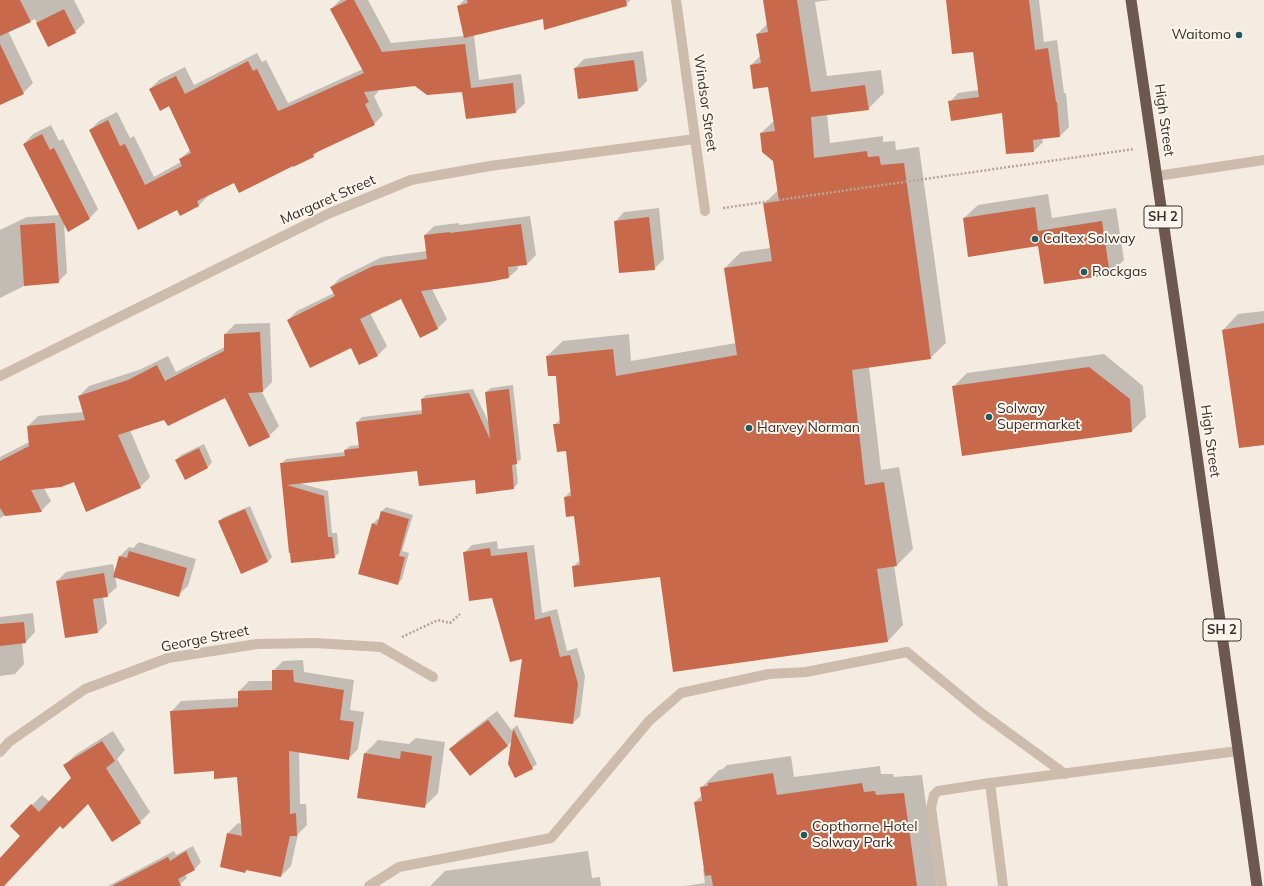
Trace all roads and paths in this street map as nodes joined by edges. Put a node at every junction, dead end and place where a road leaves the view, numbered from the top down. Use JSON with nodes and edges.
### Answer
{"nodes":[{"id":1,"x":676,"y":0,"type":"edge"},
{"id":2,"x":1131,"y":0,"type":"edge"},
{"id":3,"x":695,"y":139,"type":"junction"},
{"id":4,"x":1153,"y":146,"type":"junction"},
{"id":5,"x":1264,"y":160,"type":"edge"},
{"id":6,"x":1157,"y":176,"type":"junction"},
{"id":7,"x":705,"y":211,"type":"joint"},
{"id":8,"x":0,"y":376,"type":"edge"},
{"id":9,"x":460,"y":614,"type":"dead end"},
{"id":10,"x":381,"y":647,"type":"junction"},
{"id":11,"x":433,"y":677,"type":"dead end"},
{"id":12,"x":1238,"y":751,"type":"junction"},
{"id":13,"x":0,"y":752,"type":"edge"},
{"id":14,"x":1065,"y":774,"type":"junction"},
{"id":15,"x":990,"y":783,"type":"junction"},
{"id":16,"x":369,"y":886,"type":"edge"},
{"id":17,"x":942,"y":886,"type":"edge"},
{"id":18,"x":1002,"y":886,"type":"edge"},
{"id":19,"x":1257,"y":886,"type":"edge"}],
"edges":[{"from":1,"to":3,"type":"street","name":"Windsor Street"},
{"from":2,"to":4,"type":"highway","name":"High Street","number":"SH 2"},
{"from":3,"to":7,"type":"street","name":"Windsor Street"},
{"from":3,"to":8,"type":"street","name":"Margaret Street"},
{"from":4,"to":6,"type":"highway","name":"High Street","number":"SH 2"},
{"from":4,"to":7,"type":"path"},
{"from":5,"to":6,"type":"street"},
{"from":6,"to":12,"type":"highway","name":"High Street","number":"SH 2"},
{"from":9,"to":10,"type":"path"},
{"from":10,"to":11,"type":"street","name":"George Street"},
{"from":10,"to":13,"type":"street","name":"George Street"},
{"from":12,"to":14,"type":"street"},
{"from":12,"to":19,"type":"highway","name":"High Street","number":"SH 2"},
{"from":14,"to":15,"type":"street"},
{"from":14,"to":16,"type":"street"},
{"from":15,"to":17,"type":"street"},
{"from":15,"to":18,"type":"street"}]}
